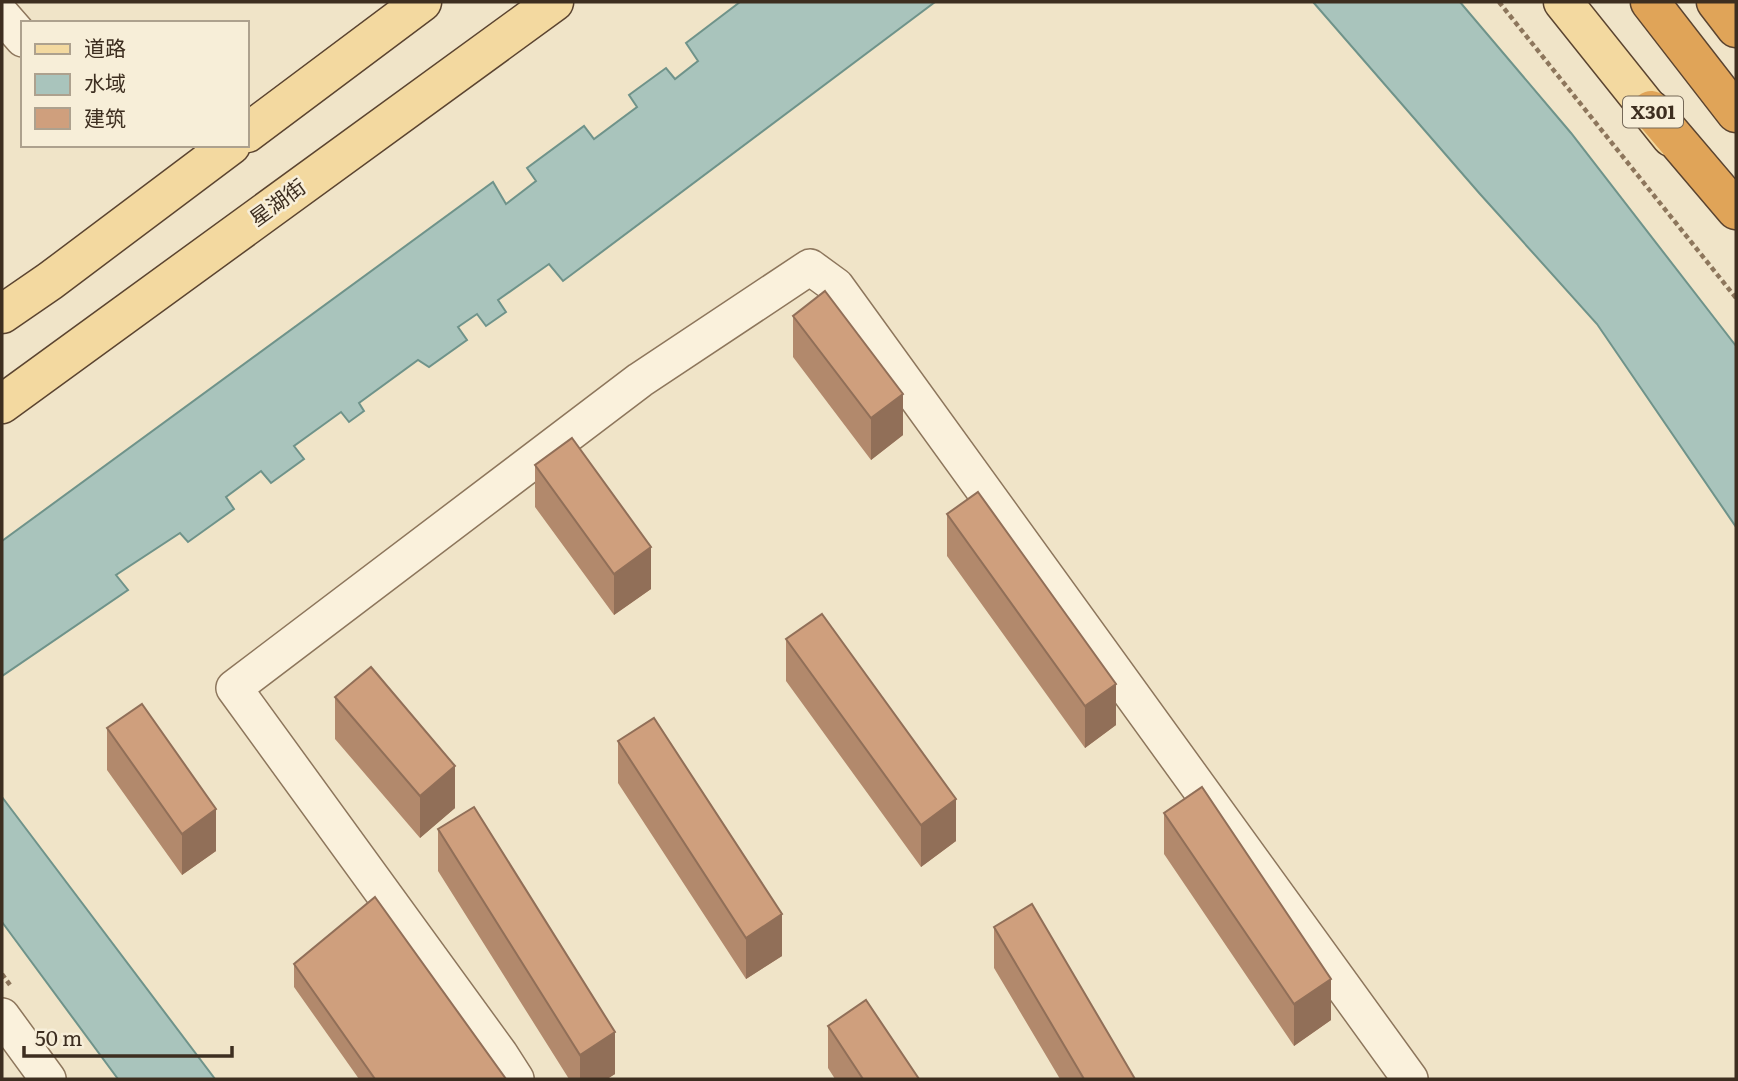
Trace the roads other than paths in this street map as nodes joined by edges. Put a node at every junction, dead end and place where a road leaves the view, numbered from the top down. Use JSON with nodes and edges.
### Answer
{"nodes":[{"id":1,"x":422,"y":2,"type":"edge"},
{"id":2,"x":554,"y":2,"type":"edge"},
{"id":3,"x":1563,"y":2,"type":"edge"},
{"id":4,"x":1650,"y":2,"type":"edge"},
{"id":5,"x":1716,"y":2,"type":"edge"},
{"id":6,"x":2,"y":15,"type":"edge"},
{"id":7,"x":1736,"y":28,"type":"edge"},
{"id":8,"x":21,"y":37,"type":"edge"},
{"id":9,"x":1651,"y":110,"type":"junction"},
{"id":10,"x":1736,"y":113,"type":"edge"},
{"id":11,"x":248,"y":133,"type":"edge"},
{"id":12,"x":228,"y":147,"type":"edge"},
{"id":13,"x":1736,"y":210,"type":"edge"},
{"id":14,"x":1736,"y":226,"type":"edge"},
{"id":15,"x":2,"y":314,"type":"edge"},
{"id":16,"x":2,"y":404,"type":"edge"},
{"id":17,"x":2,"y":1016,"type":"edge"},
{"id":18,"x":48,"y":1079,"type":"edge"},
{"id":19,"x":516,"y":1079,"type":"edge"},
{"id":20,"x":1410,"y":1079,"type":"edge"}],
"edges":[{"from":1,"to":11,"type":"main road"},
{"from":2,"to":16,"type":"main road","name":"星湖街"},
{"from":3,"to":9,"type":"main road","number":"X301"},
{"from":4,"to":10,"type":"highway"},
{"from":5,"to":7,"type":"highway"},
{"from":6,"to":8,"type":"street"},
{"from":9,"to":13,"type":"highway"},
{"from":9,"to":14,"type":"main road","number":"X301"},
{"from":12,"to":15,"type":"main road"},
{"from":17,"to":18,"type":"street"},
{"from":19,"to":20,"type":"street"}]}
